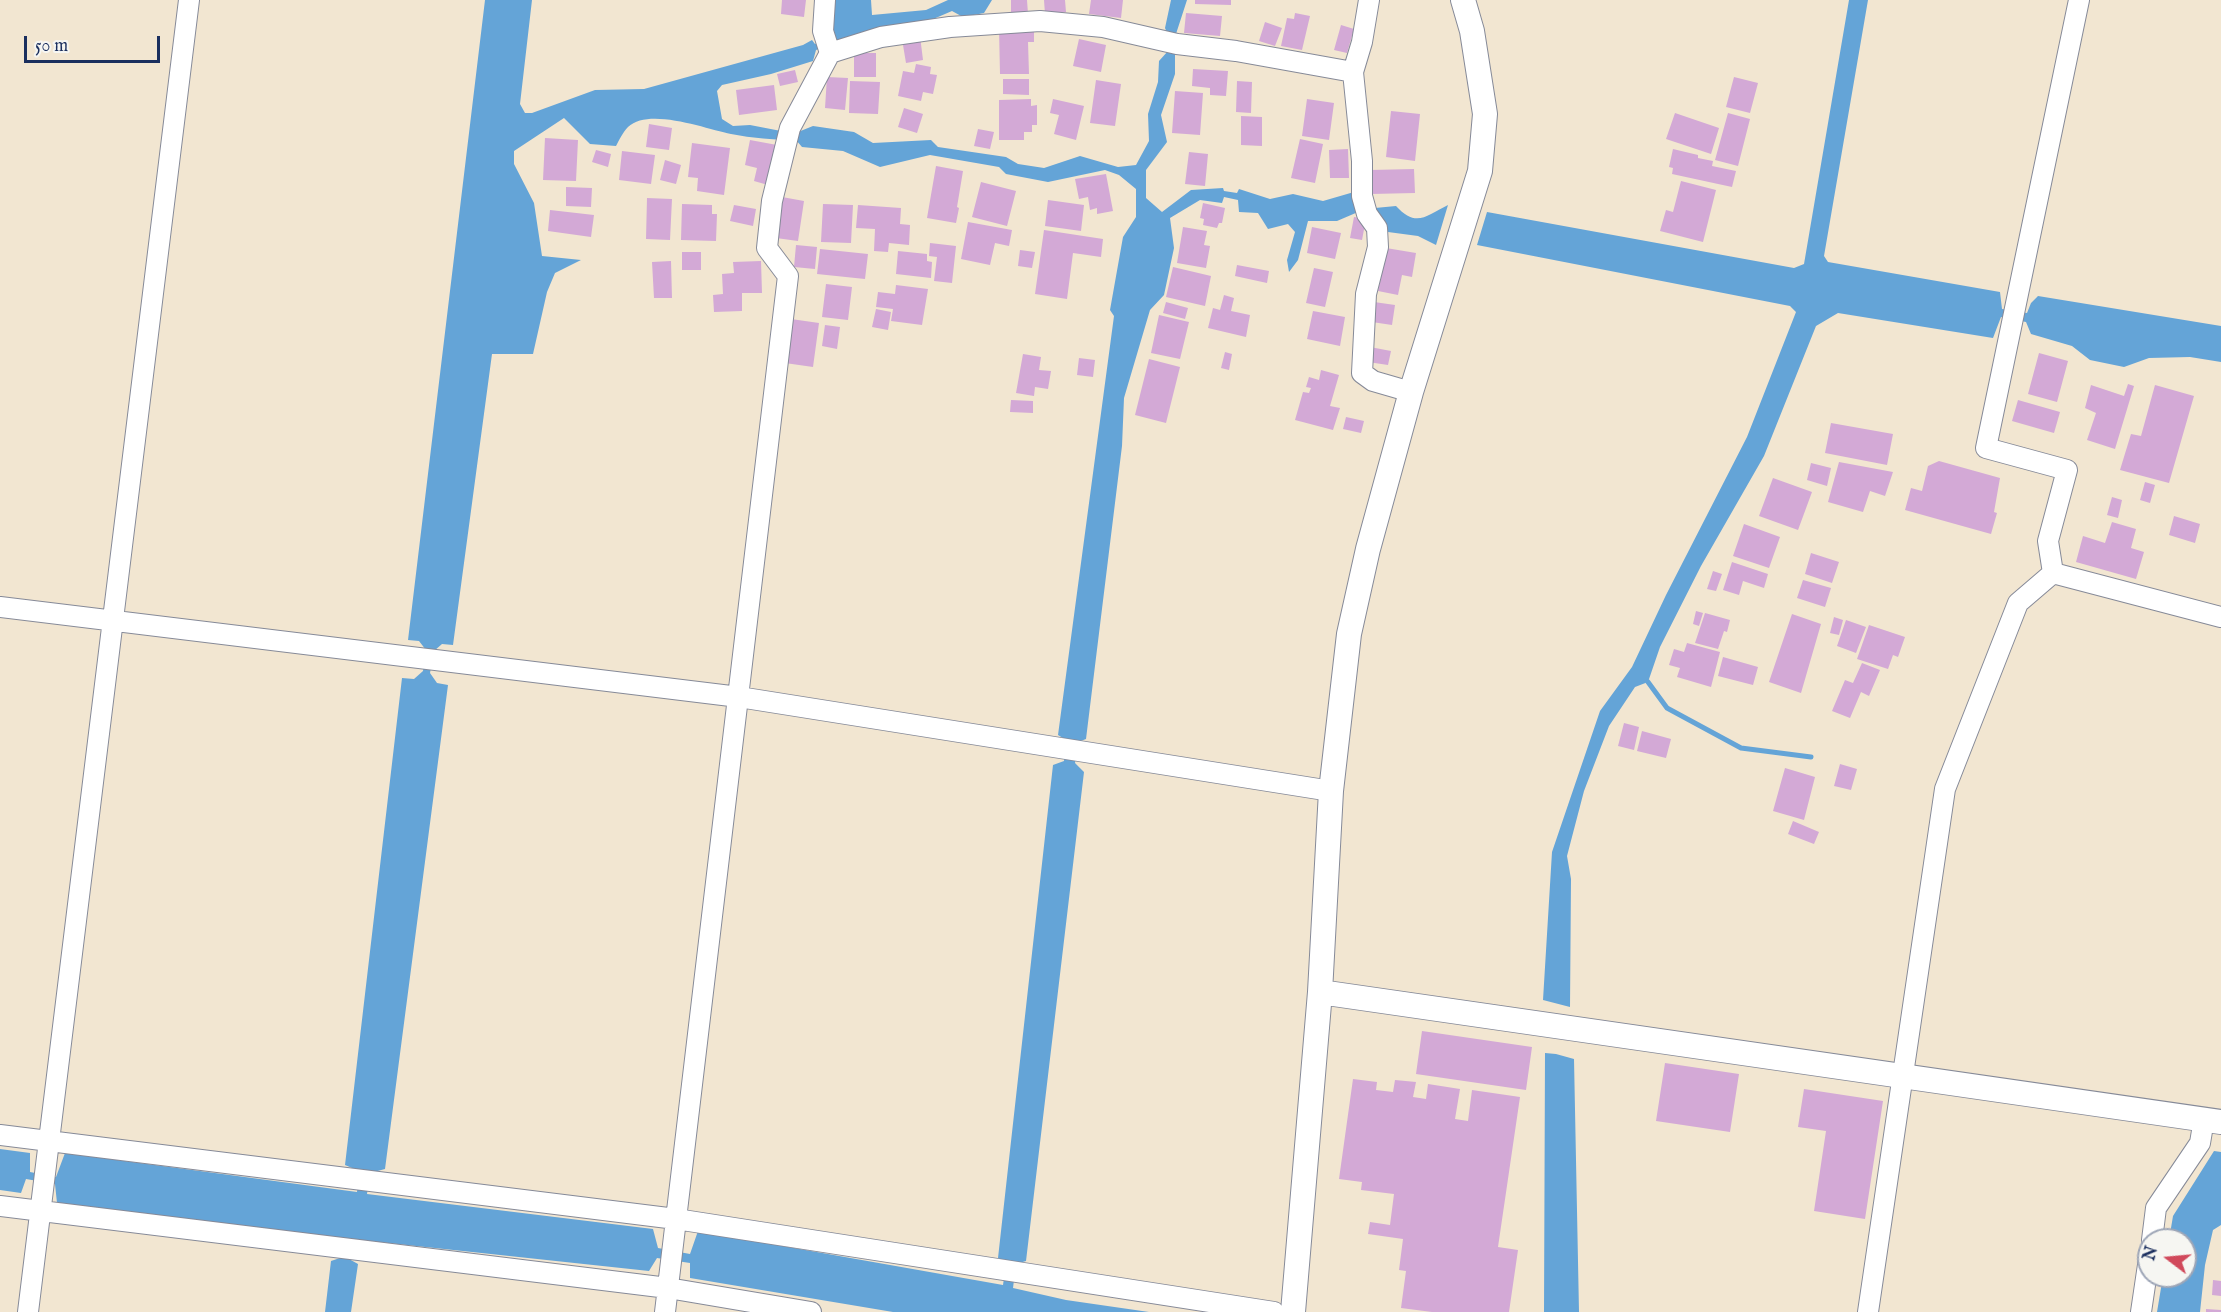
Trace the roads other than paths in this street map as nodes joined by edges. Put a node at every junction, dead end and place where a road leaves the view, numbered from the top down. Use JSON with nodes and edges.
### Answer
{"nodes":[{"id":1,"x":189,"y":0,"type":"edge"},
{"id":2,"x":825,"y":0,"type":"edge"},
{"id":3,"x":1369,"y":0,"type":"edge"},
{"id":4,"x":1463,"y":0,"type":"edge"},
{"id":5,"x":2079,"y":0,"type":"edge"},
{"id":6,"x":828,"y":46,"type":"junction"},
{"id":7,"x":1353,"y":72,"type":"junction"},
{"id":8,"x":1411,"y":392,"type":"junction"},
{"id":9,"x":2053,"y":573,"type":"junction"},
{"id":10,"x":0,"y":607,"type":"edge"},
{"id":11,"x":2221,"y":617,"type":"edge"},
{"id":12,"x":114,"y":620,"type":"junction"},
{"id":13,"x":739,"y":697,"type":"junction"},
{"id":14,"x":1331,"y":791,"type":"junction"},
{"id":15,"x":1320,"y":992,"type":"junction"},
{"id":16,"x":1903,"y":1075,"type":"junction"},
{"id":17,"x":2212,"y":1121,"type":"edge"},
{"id":18,"x":0,"y":1135,"type":"edge"},
{"id":19,"x":48,"y":1140,"type":"junction"},
{"id":20,"x":0,"y":1206,"type":"edge"},
{"id":21,"x":41,"y":1210,"type":"junction"},
{"id":22,"x":676,"y":1219,"type":"junction"},
{"id":23,"x":2154,"y":1228,"type":"edge"},
{"id":24,"x":669,"y":1280,"type":"junction"},
{"id":25,"x":2145,"y":1288,"type":"edge"},
{"id":26,"x":28,"y":1312,"type":"edge"},
{"id":27,"x":665,"y":1312,"type":"edge"},
{"id":28,"x":811,"y":1312,"type":"edge"},
{"id":29,"x":1274,"y":1312,"type":"edge"},
{"id":30,"x":1293,"y":1312,"type":"edge"},
{"id":31,"x":1868,"y":1312,"type":"edge"},
{"id":32,"x":2141,"y":1312,"type":"edge"}],
"edges":[{"from":1,"to":12,"type":"street"},
{"from":2,"to":6,"type":"street"},
{"from":3,"to":7,"type":"street"},
{"from":4,"to":8,"type":"street"},
{"from":5,"to":9,"type":"street"},
{"from":6,"to":7,"type":"street"},
{"from":6,"to":13,"type":"street"},
{"from":7,"to":8,"type":"street"},
{"from":8,"to":14,"type":"street"},
{"from":9,"to":11,"type":"street"},
{"from":9,"to":16,"type":"street"},
{"from":10,"to":12,"type":"street"},
{"from":12,"to":13,"type":"street"},
{"from":12,"to":19,"type":"street"},
{"from":13,"to":14,"type":"street"},
{"from":13,"to":22,"type":"street"},
{"from":14,"to":15,"type":"street"},
{"from":15,"to":16,"type":"street"},
{"from":15,"to":30,"type":"street"},
{"from":16,"to":17,"type":"street"},
{"from":16,"to":31,"type":"street"},
{"from":17,"to":23,"type":"street"},
{"from":18,"to":19,"type":"street"},
{"from":19,"to":21,"type":"street"},
{"from":19,"to":22,"type":"street"},
{"from":20,"to":21,"type":"street"},
{"from":21,"to":24,"type":"street"},
{"from":21,"to":26,"type":"street"},
{"from":22,"to":24,"type":"street"},
{"from":22,"to":29,"type":"street"},
{"from":24,"to":27,"type":"street"},
{"from":24,"to":28,"type":"street"},
{"from":25,"to":32,"type":"street"}]}
